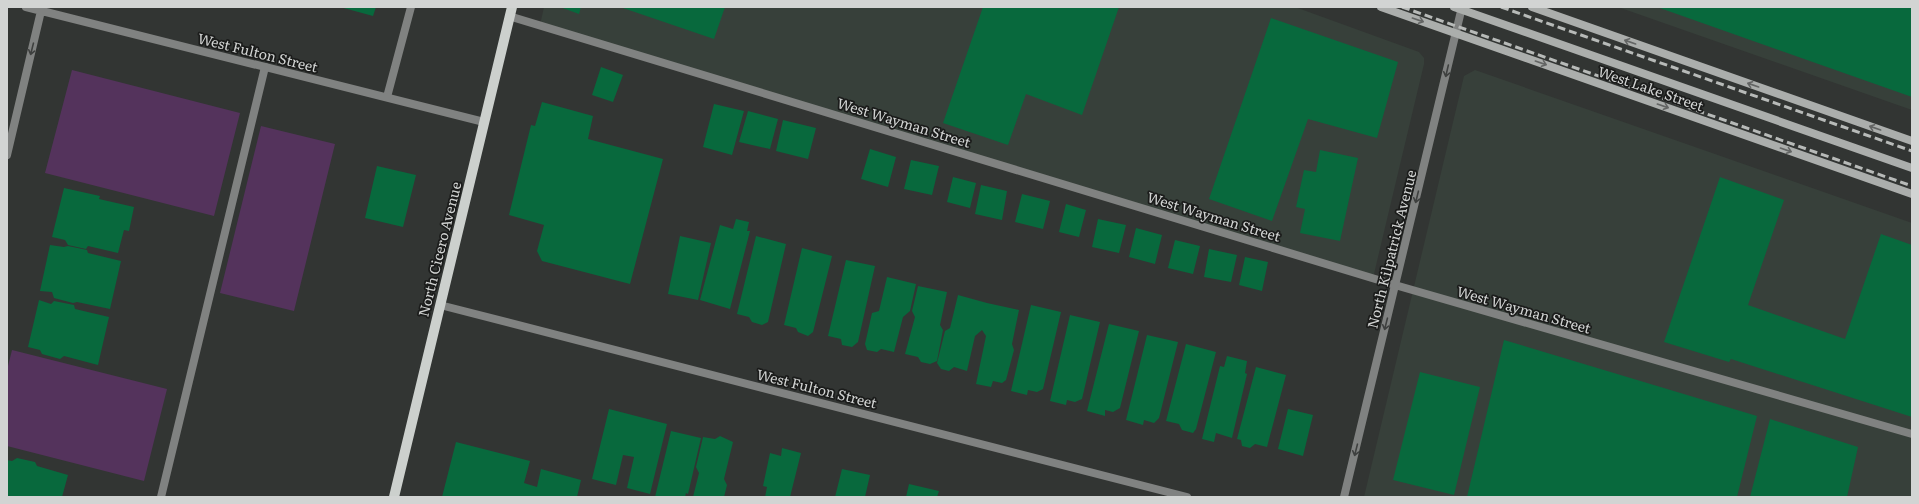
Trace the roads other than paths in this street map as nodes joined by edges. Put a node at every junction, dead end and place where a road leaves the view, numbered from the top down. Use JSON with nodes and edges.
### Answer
{"nodes":[{"id":1,"x":26,"y":7,"type":"edge"},
{"id":2,"x":411,"y":7,"type":"edge"},
{"id":3,"x":1382,"y":7,"type":"edge"},
{"id":4,"x":1532,"y":7,"type":"edge"},
{"id":5,"x":1459,"y":8,"type":"edge"},
{"id":6,"x":41,"y":11,"type":"junction"},
{"id":7,"x":510,"y":12,"type":"edge"},
{"id":8,"x":1456,"y":33,"type":"junction"},
{"id":9,"x":265,"y":66,"type":"junction"},
{"id":10,"x":387,"y":97,"type":"junction"},
{"id":11,"x":484,"y":122,"type":"junction"},
{"id":12,"x":1912,"y":141,"type":"edge"},
{"id":13,"x":7,"y":155,"type":"edge"},
{"id":14,"x":1912,"y":168,"type":"edge"},
{"id":15,"x":1912,"y":194,"type":"edge"},
{"id":16,"x":1395,"y":285,"type":"junction"},
{"id":17,"x":440,"y":305,"type":"junction"},
{"id":18,"x":1912,"y":434,"type":"edge"},
{"id":19,"x":161,"y":497,"type":"edge"},
{"id":20,"x":394,"y":497,"type":"edge"},
{"id":21,"x":1187,"y":497,"type":"edge"},
{"id":22,"x":1344,"y":497,"type":"edge"}],
"edges":[{"from":1,"to":6,"type":"street","name":"West Fulton Street"},
{"from":2,"to":10,"type":"street"},
{"from":3,"to":8,"type":"main road","name":"West Lake Street","one_way":true},
{"from":12,"to":4,"type":"main road","one_way":true},
{"from":5,"to":8,"type":"street","name":"North Kilpatrick Avenue"},
{"from":5,"to":14,"type":"main road","name":"West Lake Street"},
{"from":6,"to":9,"type":"street","name":"West Fulton Street"},
{"from":6,"to":13,"type":"street","one_way":true},
{"from":7,"to":11,"type":"main road","name":"North Cicero Avenue"},
{"from":7,"to":16,"type":"street","name":"West Wayman Street"},
{"from":8,"to":15,"type":"main road","name":"West Lake Street","one_way":true},
{"from":8,"to":16,"type":"street","name":"North Kilpatrick Avenue","one_way":true},
{"from":9,"to":10,"type":"street","name":"West Fulton Street"},
{"from":9,"to":19,"type":"street"},
{"from":10,"to":11,"type":"street","name":"West Fulton Street"},
{"from":11,"to":17,"type":"main road","name":"North Cicero Avenue"},
{"from":16,"to":18,"type":"street","name":"West Wayman Street"},
{"from":16,"to":22,"type":"street","name":"North Kilpatrick Avenue","one_way":true},
{"from":17,"to":20,"type":"main road","name":"North Cicero Avenue"},
{"from":17,"to":21,"type":"street","name":"West Fulton Street"}]}
